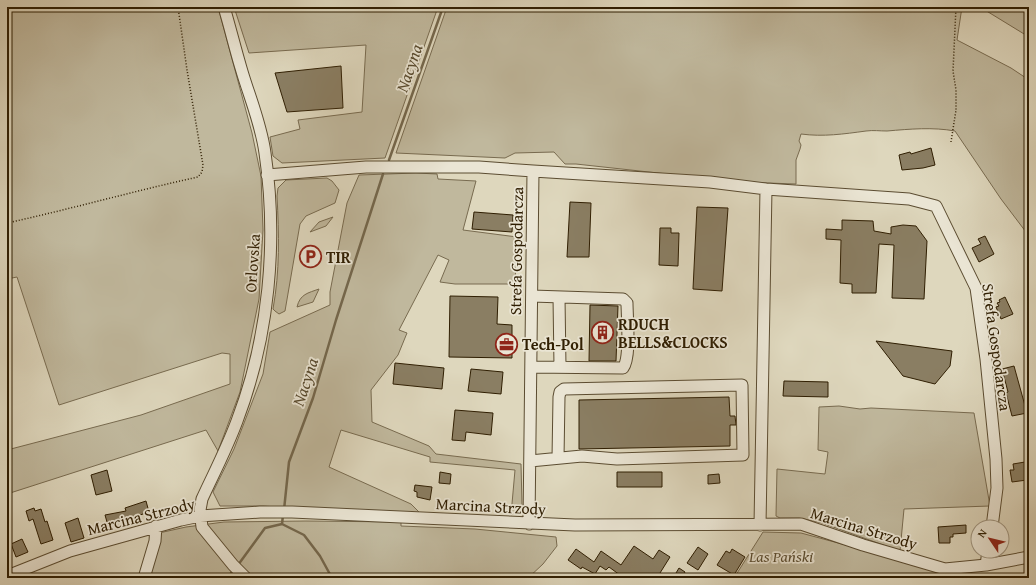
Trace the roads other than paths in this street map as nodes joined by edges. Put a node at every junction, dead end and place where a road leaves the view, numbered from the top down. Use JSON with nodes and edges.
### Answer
{"nodes":[{"id":1,"x":224,"y":7,"type":"edge"},
{"id":2,"x":533,"y":172,"type":"junction"},
{"id":3,"x":267,"y":175,"type":"junction"},
{"id":4,"x":766,"y":189,"type":"junction"},
{"id":5,"x":532,"y":296,"type":"junction"},
{"id":6,"x":559,"y":297,"type":"junction"},
{"id":7,"x":531,"y":367,"type":"junction"},
{"id":8,"x":560,"y":367,"type":"junction"},
{"id":9,"x":558,"y":458,"type":"junction"},
{"id":10,"x":530,"y":461,"type":"junction"},
{"id":11,"x":200,"y":516,"type":"junction"},
{"id":12,"x":993,"y":519,"type":"edge"},
{"id":13,"x":529,"y":524,"type":"junction"},
{"id":14,"x":760,"y":525,"type":"junction"},
{"id":15,"x":156,"y":526,"type":"junction"},
{"id":16,"x":1029,"y":557,"type":"edge"},
{"id":17,"x":984,"y":559,"type":"edge"},
{"id":18,"x":981,"y":565,"type":"junction"},
{"id":19,"x":239,"y":571,"type":"edge"},
{"id":20,"x":7,"y":576,"type":"edge"},
{"id":21,"x":144,"y":578,"type":"edge"}],
"edges":[{"from":1,"to":3,"type":"street","name":"Orlovska"},
{"from":2,"to":3,"type":"street","name":"Strefa Gospodarcza"},
{"from":2,"to":4,"type":"street","name":"Strefa Gospodarcza"},
{"from":2,"to":5,"type":"street","name":"Strefa Gospodarcza"},
{"from":3,"to":11,"type":"street","name":"Orlovska"},
{"from":4,"to":12,"type":"street","name":"Strefa Gospodarcza"},
{"from":4,"to":14,"type":"street"},
{"from":5,"to":6,"type":"street"},
{"from":5,"to":7,"type":"street","name":"Strefa Gospodarcza"},
{"from":6,"to":8,"type":"street"},
{"from":6,"to":8,"type":"street"},
{"from":7,"to":8,"type":"street"},
{"from":7,"to":10,"type":"street","name":"Strefa Gospodarcza"},
{"from":9,"to":9,"type":"street"},
{"from":9,"to":10,"type":"street"},
{"from":10,"to":13,"type":"street","name":"Strefa Gospodarcza"},
{"from":11,"to":13,"type":"street","name":"Marcina Strzody"},
{"from":11,"to":15,"type":"street","name":"Marcina Strzody"},
{"from":11,"to":19,"type":"street"},
{"from":13,"to":14,"type":"street","name":"Marcina Strzody"},
{"from":14,"to":18,"type":"street","name":"Marcina Strzody"},
{"from":15,"to":20,"type":"street","name":"Marcina Strzody"},
{"from":15,"to":21,"type":"street"},
{"from":16,"to":18,"type":"street","name":"Marcina Strzody"},
{"from":17,"to":18,"type":"street"}]}
